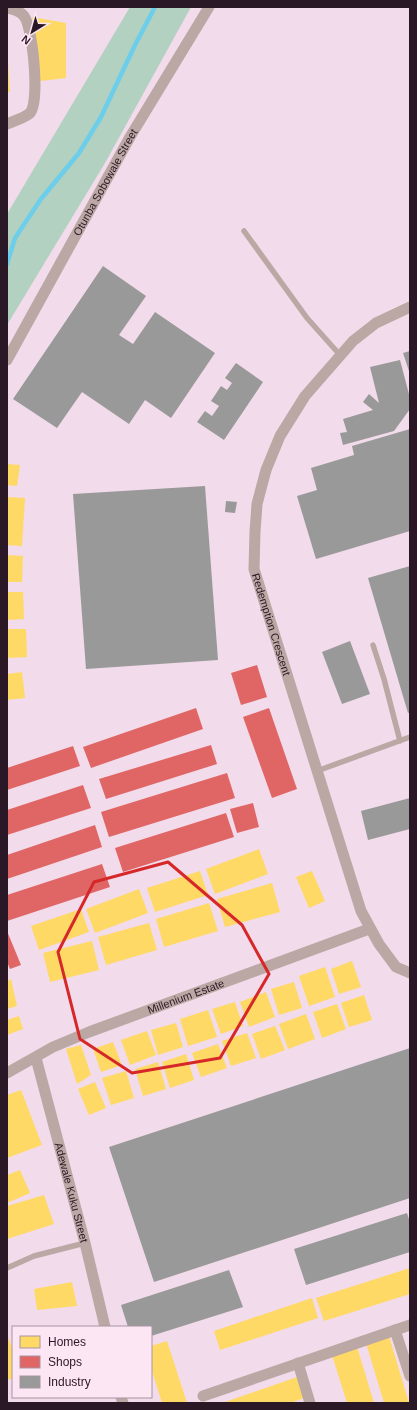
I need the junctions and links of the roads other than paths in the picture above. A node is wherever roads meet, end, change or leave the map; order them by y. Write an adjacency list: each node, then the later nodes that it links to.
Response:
1 (209, 7): 7 (street, Otunba Sobowale Street)
2 (7, 8): 3 (street)
3 (7, 124)
4 (244, 231): 6 (lane)
5 (410, 307): 6 (street, Redemption Crescent)
6 (340, 356): 11 (street, Redemption Crescent)
7 (7, 360)
8 (373, 644): 10 (lane)
9 (410, 737): 10 (lane)
10 (400, 741): 11 (lane)
11 (317, 771): 12 (street, Redemption Crescent)
12 (369, 928): 13 (street, Redemption Crescent); 14 (street, Millenium Estate)
13 (410, 972)
14 (36, 1058): 15 (street, Millenium Estate); 16 (street, Adewale Kuku Street)
15 (7, 1073)
16 (85, 1243): 17 (lane); 19 (street, Adewale Kuku Street)
17 (7, 1268)
18 (410, 1325): 20 (street)
19 (105, 1326)
20 (395, 1330): 21 (street); 22 (street)
21 (298, 1363): 23 (street); 24 (street)
22 (410, 1376)
23 (203, 1396)
24 (310, 1403)

